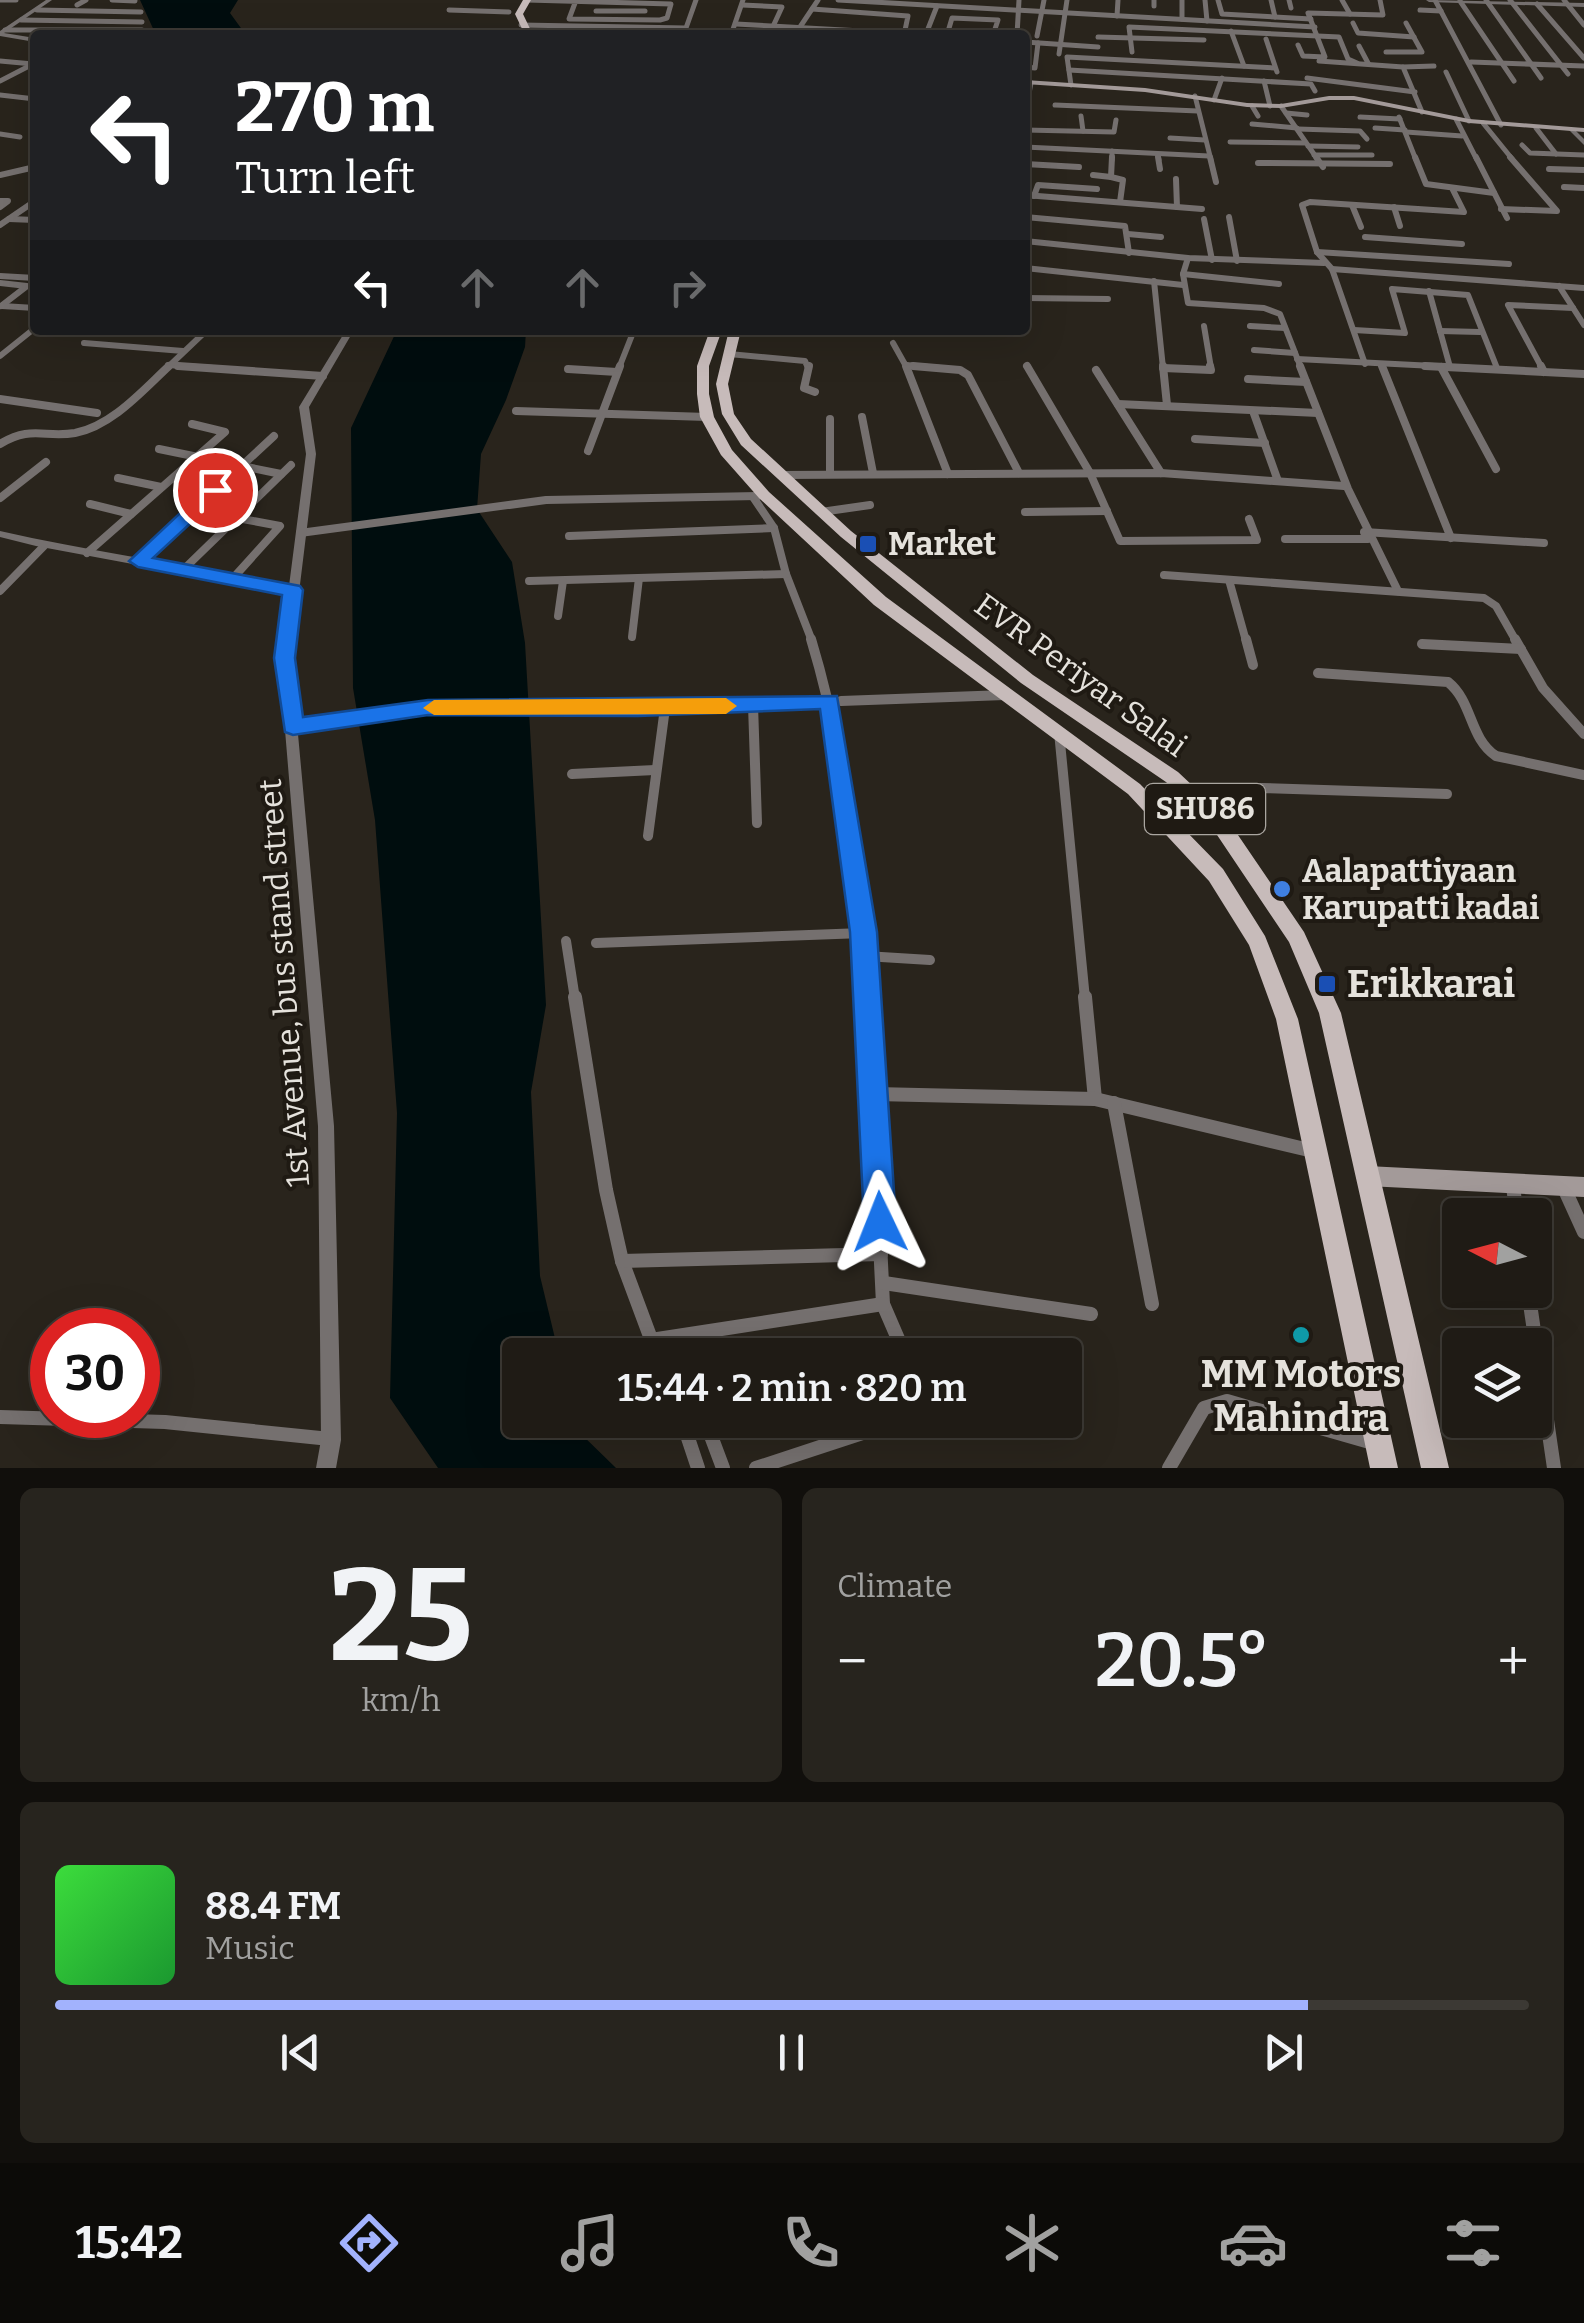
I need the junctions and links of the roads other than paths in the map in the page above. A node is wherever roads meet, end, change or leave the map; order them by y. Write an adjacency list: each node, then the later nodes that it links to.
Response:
1 (0, 0): 2 (street)
2 (16, 0)
3 (58, 0): 38 (street)
4 (86, 0): 42 (street)
5 (517, 0): 55 (main road)
6 (527, 0): 30 (street); 83 (main road)
7 (696, 0): 92 (street)
8 (787, 0): 44 (street)
9 (818, 0): 46 (street)
10 (838, 0): 41 (street)
11 (1019, 0): 48 (street)
12 (1044, 0): 56 (street)
13 (1067, 0): 58 (street)
14 (1092, 0): 60 (street)
15 (1118, 0): 64 (street)
16 (1182, 0): 71 (street)
17 (1204, 0): 75 (street)
18 (1218, 0): 63 (street)
19 (1246, 0): 63 (street)
20 (1271, 0): 65 (street)
21 (1289, 0): 45 (street)
22 (1322, 0): 57 (street)
23 (1342, 0): 61 (street)
24 (1380, 0): 61 (street)
25 (1432, 0): 26 (street); 53 (street)
26 (1446, 0): 27 (street)
27 (1463, 1): 28 (street); 145 (street)
28 (1487, 1): 33 (street); 147 (street)
29 (110, 2): 40 (street); 43 (street)
30 (559, 2): 31 (street); 59 (street)
31 (574, 2): 35 (street); 67 (street)
32 (742, 2): 44 (street); 82 (street)
33 (1512, 2): 37 (street); 149 (street)
34 (1566, 2): 37 (street); 39 (street); 85 (street)
35 (599, 3): 36 (street); 50 (street)
36 (648, 3): 51 (street); 81 (street)
37 (1537, 4): 129 (street)
38 (48, 5): 42 (street); 66 (street); 66 (street)
39 (1584, 5)
40 (138, 6): 54 (street)
41 (937, 6): 48 (street); 104 (street)
42 (76, 8): 43 (street); 72 (street)
43 (100, 8): 54 (street); 73 (street)
44 (782, 8): 87 (street)
45 (1291, 8)
46 (812, 9): 52 (street); 89 (street)
47 (449, 10): 55 (street)
48 (1017, 10): 56 (street); 84 (street)
49 (1420, 10): 53 (street)
50 (596, 11): 51 (street); 67 (street)
51 (645, 11): 81 (street)
52 (837, 11): 62 (street); 93 (street)
53 (1441, 11): 142 (street)
54 (130, 12): 74 (street)
55 (509, 12): 96 (main road)
56 (1042, 12): 58 (street); 88 (street)
57 (1326, 12): 61 (street); 69 (street)
58 (1065, 13): 60 (street); 127 (street)
59 (554, 14)
60 (1094, 14): 64 (street); 117 (street)
61 (1350, 14)
62 (854, 15): 102 (street); 103 (street)
63 (1248, 15): 65 (street); 78 (street)
64 (1117, 16): 71 (street)
65 (1275, 17): 69 (street)
66 (28, 19): 70 (street); 112 (street)
67 (592, 19): 81 (street)
68 (974, 19): 105 (street); 106 (street); 107 (street)
69 (1310, 19): 91 (street)
70 (43, 20): 72 (street); 109 (street)
71 (1182, 20): 75 (street)
72 (58, 21): 73 (street)
73 (82, 21): 74 (street); 94 (street)
74 (115, 21): 77 (street); 95 (street)
75 (1207, 21): 78 (street)
76 (1376, 21): 115 (street)
77 (142, 22)
78 (1250, 23): 91 (street); 113 (street)
79 (1354, 23): 115 (street)
80 (1406, 23): 118 (street)
81 (642, 24): 86 (street); 92 (street); 99 (street)
82 (736, 24): 87 (street); 100 (street)
83 (521, 25): 86 (street); 97 (main road)
84 (1015, 25): 88 (street); 108 (street)
85 (1584, 25)
86 (605, 26): 98 (street)
87 (772, 26): 89 (street); 101 (street)
88 (1040, 26): 121 (street)
89 (800, 27): 93 (street)
90 (1152, 27): 111 (street); 120 (street); 126 (street)
91 (1315, 27): 116 (street)
92 (678, 28)
93 (827, 29): 102 (street)
94 (66, 30)
95 (99, 30)
96 (512, 30)
97 (524, 30)
98 (603, 30)
99 (640, 30)
100 (733, 30)
101 (771, 30)
102 (846, 30)
103 (905, 30)
104 (928, 30)
105 (948, 30)
106 (971, 30)
107 (995, 30)
108 (1016, 30)
109 (27, 31): 110 (street); 112 (street)
110 (30, 31)
111 (1231, 31): 113 (street); 150 (street)
112 (5, 32): 119 (street)
113 (1250, 32): 114 (street)
114 (1286, 34): 116 (street); 125 (street)
115 (1381, 35): 118 (street); 133 (street)
116 (1317, 36): 136 (street); 141 (street)
117 (1098, 37): 120 (street); 127 (street)
118 (1414, 37): 134 (street)
119 (30, 39)
120 (1130, 39): 126 (street); 132 (street)
121 (1038, 40): 124 (street); 127 (street); 153 (street)
122 (1204, 40): 126 (street)
123 (1266, 40): 156 (street)
124 (1030, 41)
125 (1289, 41)
126 (1156, 43)
127 (1060, 44): 135 (street)
128 (1298, 44): 136 (street)
129 (1573, 44): 130 (street); 137 (street)
130 (1584, 44)
131 (1359, 46): 144 (street)
132 (1132, 52)
133 (1386, 52): 134 (street); 146 (street)
134 (1413, 53): 155 (street)
135 (1059, 54)
136 (1325, 57): 141 (street)
137 (1584, 58)
138 (1142, 60): 150 (street); 157 (street); 159 (street)
139 (1301, 60): 141 (street)
140 (0, 61): 143 (street)
141 (1347, 61): 144 (street); 163 (street)
142 (1471, 62): 145 (street); 197 (street)
143 (30, 63)
144 (1371, 63): 146 (street); 170 (street)
145 (1502, 63): 147 (street); 167 (street)
146 (1393, 64): 154 (street)
147 (1530, 64): 149 (street); 162 (street)
148 (30, 65): 165 (street)
149 (1562, 65): 152 (street); 160 (street)
150 (1244, 66): 156 (street)
151 (1434, 66): 155 (street)
152 (1584, 66)
153 (1030, 67)
154 (1403, 67): 155 (street); 173 (street)
155 (1420, 67)
156 (1275, 68): 163 (street)
157 (1069, 70): 159 (street); 168 (street)
158 (1446, 72): 193 (street)
159 (1143, 74): 161 (street); 171 (street)
160 (1568, 74)
161 (1222, 78): 164 (street); 177 (street)
162 (1541, 78)
163 (1352, 80): 169 (street)
164 (1264, 81): 172 (street); 181 (street)
165 (0, 82)
166 (1030, 82): 168 (main road)
167 (1514, 82)
168 (1072, 85): 171 (main road)
169 (1366, 88): 170 (street); 178 (street)
170 (1381, 89): 173 (street)
171 (1145, 90): 175 (main road)
172 (1315, 91)
173 (1415, 92): 186 (street)
174 (0, 95): 176 (street)
175 (1194, 96): 177 (main road); 185 (street)
176 (30, 98)
177 (1214, 100): 180 (main road)
178 (1367, 100): 184 (main road); 186 (main road)
179 (1055, 105): 182 (street)
180 (1252, 106): 181 (main road); 189 (street)
181 (1270, 106): 184 (main road)
182 (1110, 108): 183 (street); 205 (street)
183 (1150, 109): 185 (street); 195 (street)
184 (1284, 110): 187 (street); 214 (street)
185 (1198, 111): 213 (street)
186 (1422, 112): 192 (main road)
187 (1307, 115)
188 (1081, 116): 205 (street)
189 (1258, 116)
190 (1046, 117): 202 (street)
191 (1360, 117): 204 (street)
192 (1456, 119): 193 (main road); 209 (street)
193 (1469, 121): 194 (main road)
194 (1483, 123): 197 (main road); 256 (street)
195 (1154, 124)
196 (1252, 124): 214 (street)
197 (1500, 125): 199 (main road)
198 (1375, 128): 204 (street)
199 (1536, 128): 200 (main road); 224 (street)
200 (1571, 129): 203 (main road); 216 (street)
201 (1030, 130): 202 (street)
202 (1048, 130): 205 (street)
203 (1584, 130)
204 (1406, 131): 209 (street); 246 (street)
205 (1086, 132)
206 (0, 134): 210 (street)
207 (1333, 134): 214 (street)
208 (1255, 136): 214 (street)
209 (1462, 136): 247 (street)
210 (20, 137)
211 (1170, 138): 213 (street)
212 (1366, 139): 214 (street)
213 (1205, 140): 226 (street)
214 (1304, 140): 215 (street); 219 (street); 221 (street); 227 (street); 232 (street)
215 (1230, 142)
216 (1584, 143)
217 (1522, 144): 224 (street)
218 (1030, 147): 220 (street)
219 (1358, 148)
220 (1070, 149): 222 (street); 228 (street)
221 (1253, 149)
222 (1112, 151): 223 (street); 240 (street)
223 (1158, 154): 226 (street); 236 (street)
224 (1556, 154): 225 (street)
225 (1584, 155)
226 (1208, 156): 242 (street)
227 (1372, 156)
228 (1072, 160)
229 (1030, 164): 233 (street)
230 (1258, 164): 232 (street)
231 (1390, 164): 232 (street)
232 (1322, 166)
233 (1079, 167)
234 (30, 168): 238 (street)
235 (1549, 169): 237 (street)
236 (1160, 170)
237 (1584, 170)
238 (0, 175)
239 (1093, 175): 240 (street)
240 (1110, 177): 250 (street)
241 (1176, 180): 253 (street)
242 (1216, 182)
243 (1564, 187): 244 (street)
244 (1584, 188)
245 (1097, 189): 249 (street)
246 (1453, 190): 247 (street); 257 (street)
247 (1494, 193): 256 (street)
248 (1030, 196): 249 (street)
249 (1034, 196): 250 (street)
250 (1120, 202): 253 (street)
251 (30, 205): 261 (street)
252 (1352, 205): 254 (street); 268 (street); 272 (street)
253 (1177, 207): 255 (street)
254 (1394, 208): 257 (street); 266 (street)
255 (1202, 209)
256 (1501, 209): 260 (street)
257 (1431, 210): 264 (street)
258 (1230, 216): 277 (street)
259 (1030, 217): 267 (street)
260 (1506, 218)
261 (8, 219): 263 (street); 265 (street)
262 (1204, 219): 276 (street)
263 (30, 220)
264 (1437, 222)
265 (0, 225)
266 (1400, 226)
267 (1127, 230): 269 (street); 273 (street)
268 (1363, 232): 271 (street); 274 (street)
269 (1161, 237)
270 (1030, 242): 273 (street)
271 (1462, 244)
272 (1317, 252): 274 (street); 278 (street)
273 (1129, 253): 275 (street)
274 (1372, 254): 279 (street)
275 (1188, 258): 276 (street); 283 (street)
276 (1212, 260): 277 (street)
277 (1237, 261): 278 (street)
278 (1324, 262): 282 (street)
279 (1508, 264)
280 (1030, 268): 285 (street)
281 (1140, 268): 285 (street)
282 (1332, 269): 291 (street); 304 (street)
283 (1183, 274): 288 (street); 289 (street)
284 (30, 278): 286 (street)
285 (1138, 279): 287 (street)
286 (0, 280): 290 (street)
287 (1154, 281): 289 (street); 326 (street)
288 (1279, 284)
289 (1183, 285): 303 (street)
290 (30, 286)
291 (1559, 286): 293 (street); 299 (street)
292 (30, 287): 297 (street)
293 (1584, 288)
294 (1429, 291): 304 (street); 305 (street); 307 (street)
295 (1030, 298): 296 (street)
296 (1108, 300)
297 (0, 306): 298 (street)
298 (30, 308)
299 (1574, 308): 300 (street); 331 (street)
300 (1584, 325)
301 (1204, 326): 326 (street)
302 (1250, 326): 303 (street)
303 (1285, 328): 319 (street)
304 (1354, 330): 320 (street)
305 (1440, 331): 307 (street); 325 (street)
306 (30, 332): 318 (street)
307 (1480, 332): 327 (street)
308 (202, 335): 316 (street)
309 (347, 335): 333 (street, 1st Avenue, bus stand street)
310 (632, 335): 330 (street)
311 (714, 335): 345 (main road, EVR Periyar Salai / SHU86)
312 (734, 335): 317 (main road, EVR Periyar Salai / SHU86)
313 (84, 343): 316 (street)
314 (892, 344): 322 (street)
315 (1254, 350): 319 (street)
316 (184, 351): 321 (street)
317 (729, 354): 336 (street); 367 (main road, EVR Periyar Salai / SHU86)
318 (0, 356)
319 (1296, 356): 320 (street); 335 (street)
320 (1365, 364): 324 (street)
321 (168, 365): 333 (street); 352 (street)
322 (906, 365): 361 (street); 366 (street)
323 (1027, 365): 362 (street)
324 (1382, 365): 325 (street); 387 (street)
325 (1446, 367): 327 (street); 359 (street)
326 (1163, 368): 339 (street)
327 (1497, 369): 331 (street)
328 (568, 370): 330 (street)
329 (1096, 370): 338 (street)
330 (617, 372): 343 (street)
331 (1544, 372): 332 (street)
332 (1584, 374)
333 (323, 376): 383 (street, 1st Avenue, bus stand street)
334 (1248, 379): 335 (street)
335 (1306, 382): 344 (street)
336 (814, 392)
337 (0, 400): 342 (street)
338 (1118, 404): 339 (street); 363 (street)
339 (1167, 405): 341 (street)
340 (516, 411): 343 (street)
341 (1254, 411): 344 (street); 351 (street)
342 (96, 413)
343 (602, 413): 345 (street); 354 (street)
344 (1318, 413): 370 (street)
345 (707, 417): 372 (main road, EVR Periyar Salai / SHU86)
346 (862, 417): 360 (street)
347 (830, 419): 365 (street)
348 (192, 424): 355 (street)
349 (274, 436): 358 (street)
350 (1195, 439): 351 (street)
351 (1266, 443): 369 (street)
352 (0, 444)
353 (159, 449): 355 (street)
354 (588, 451)
355 (196, 456): 358 (street); 371 (street)
356 (46, 462): 373 (street)
357 (290, 465): 364 (street)
358 (241, 466): 364 (street); 392 (street)
359 (1496, 469)
360 (874, 472): 365 (street); 366 (street)
361 (1018, 473): 362 (street); 366 (street)
362 (1090, 473): 363 (street); 376 (street)
363 (1161, 473): 369 (street)
364 (281, 474): 380 (street)
365 (830, 474): 367 (street)
366 (948, 474)
367 (780, 476): 377 (main road, EVR Periyar Salai / SHU86)
368 (118, 478): 371 (street)
369 (1278, 482): 370 (street)
370 (1344, 486): 386 (street)
371 (161, 487): 379 (street)
372 (759, 496): 382 (street); 383 (street); 411 (main road, EVR Periyar Salai / SHU86)
373 (0, 498)
374 (90, 504): 379 (street)
375 (870, 504): 377 (street)
376 (1107, 510): 378 (street); 381 (street)
377 (821, 512): 408 (main road, EVR Periyar Salai / SHU86)
378 (1025, 512)
379 (131, 514): 391 (street)
380 (237, 518): 393 (street); 396 (street)
381 (1250, 520)
382 (774, 528): 385 (street); 394 (street)
383 (300, 533): 401 (street, 1st Avenue, bus stand street)
384 (1, 535): 390 (street)
385 (569, 536)
386 (1366, 536): 387 (street); 388 (street); 403 (street)
387 (1452, 538): 389 (street)
388 (1285, 539)
389 (1544, 544)
390 (44, 546): 391 (street); 402 (street)
391 (88, 553): 392 (street)
392 (138, 561): 393 (street)
393 (185, 568): 396 (street)
394 (786, 574): 397 (street); 413 (street)
395 (1164, 575): 398 (street)
396 (235, 576): 401 (street)
397 (640, 578): 400 (street); 405 (street)
398 (1230, 580): 403 (street); 409 (street)
399 (529, 581): 400 (street)
400 (563, 581): 404 (street)
401 (292, 590): 416 (street, 1st Avenue, bus stand street)
402 (0, 592)
403 (1398, 592): 407 (street)
404 (558, 616)
405 (632, 636)
406 (1422, 644): 407 (street)
407 (1521, 650): 418 (street)
408 (1008, 663): 411 (main road); 423 (main road, EVR Periyar Salai / SHU86)
409 (1253, 666)
410 (1318, 673): 421 (street)
411 (981, 676): 412 (main road, EVR Periyar Salai / SHU86)
412 (1006, 695): 413 (street); 417 (main road, EVR Periyar Salai / SHU86)
413 (835, 701): 414 (street); 426 (street)
414 (753, 705): 415 (street); 424 (street)
415 (666, 708): 416 (street); 419 (street)
416 (293, 727): 454 (street, 1st Avenue, bus stand street)
417 (1059, 732): 432 (street); 434 (main road, EVR Periyar Salai / SHU86)
418 (1584, 734)
419 (655, 770): 420 (street); 425 (street)
420 (572, 774)
421 (1584, 775)
422 (1446, 794): 423 (street)
423 (1202, 806): 435 (main road, EVR Periyar Salai / SHU86)
424 (756, 823)
425 (648, 836)
426 (864, 932): 428 (street); 429 (street)
427 (566, 941): 441 (street)
428 (596, 942)
429 (865, 956): 430 (street); 431 (street)
430 (930, 960)
431 (875, 1094): 432 (street); 440 (street)
432 (1095, 1099): 433 (street)
433 (1114, 1103): 434 (street); 444 (street)
434 (1318, 1152): 455 (main road, EVR Periyar Salai / SHU86)
435 (1367, 1176): 437 (main road); 462 (main road, EVR Periyar Salai / SHU86)
436 (1574, 1187): 437 (main road); 439 (street)
437 (1512, 1188): 438 (street)
438 (1514, 1198)
439 (1584, 1232)
440 (881, 1254): 441 (street); 442 (street)
441 (622, 1261): 447 (street)
442 (884, 1283): 443 (street); 446 (street)
443 (882, 1304): 448 (street); 449 (street)
444 (1152, 1304)
445 (1531, 1308): 463 (street)
446 (1091, 1314)
447 (651, 1338)
448 (702, 1338)
449 (897, 1338)
450 (0, 1418): 454 (street)
451 (688, 1438): 457 (street)
452 (712, 1438): 458 (street)
453 (847, 1438): 459 (street)
454 (331, 1440): 456 (street, 1st Avenue, bus stand street)
455 (1379, 1444): 460 (street); 461 (main road, EVR Periyar Salai / SHU86)
456 (326, 1468)
457 (698, 1468)
458 (723, 1468)
459 (756, 1468)
460 (1169, 1468)
461 (1384, 1468)
462 (1435, 1468)
463 (1554, 1468)

